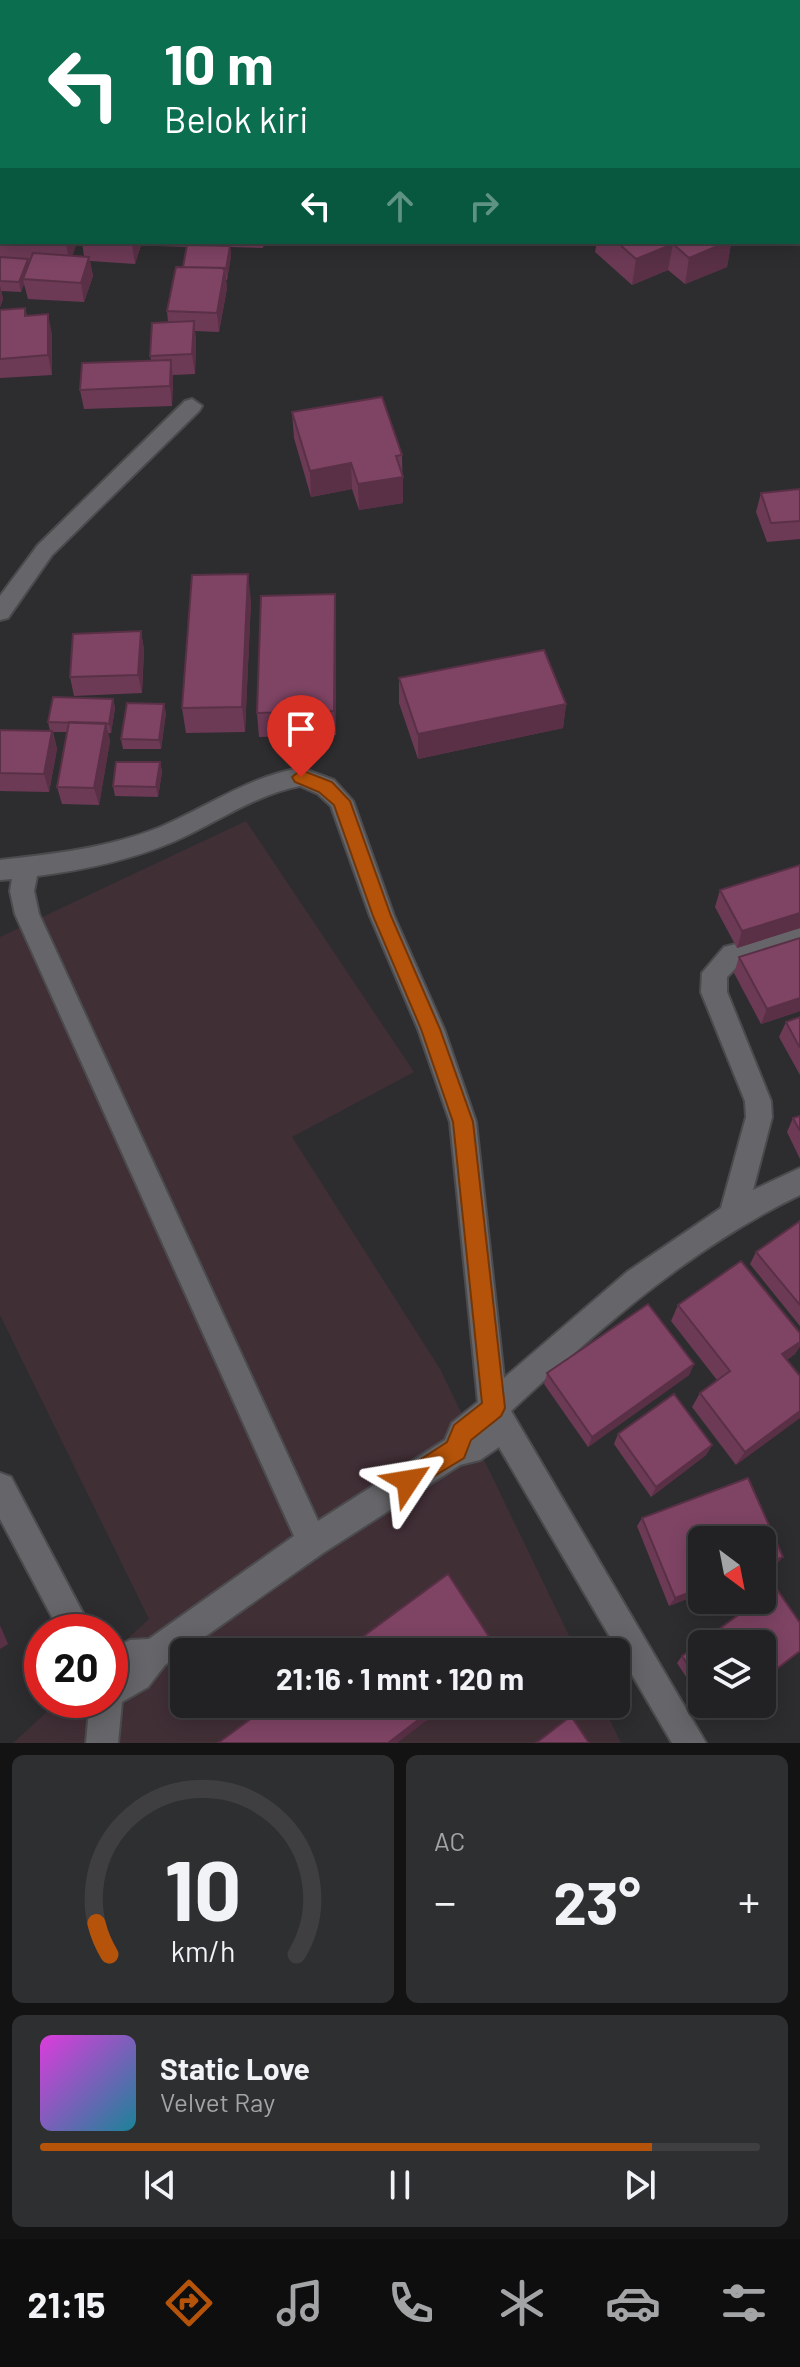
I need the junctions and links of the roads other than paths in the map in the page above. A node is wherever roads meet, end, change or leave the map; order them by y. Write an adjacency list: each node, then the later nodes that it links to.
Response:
1 (192, 406): 2 (street)
2 (0, 612)
3 (13, 868): 7 (street); 9 (street)
4 (800, 939): 6 (street)
5 (800, 1181): 6 (street)
6 (732, 1217): 7 (street)
7 (498, 1417): 9 (street); 16 (street)
8 (0, 1488): 10 (street)
9 (312, 1542): 11 (street)
10 (67, 1614)
11 (154, 1654): 12 (street); 13 (street)
12 (128, 1657)
13 (128, 1681)
14 (104, 1718): 15 (street)
15 (102, 1743)
16 (690, 1743)

